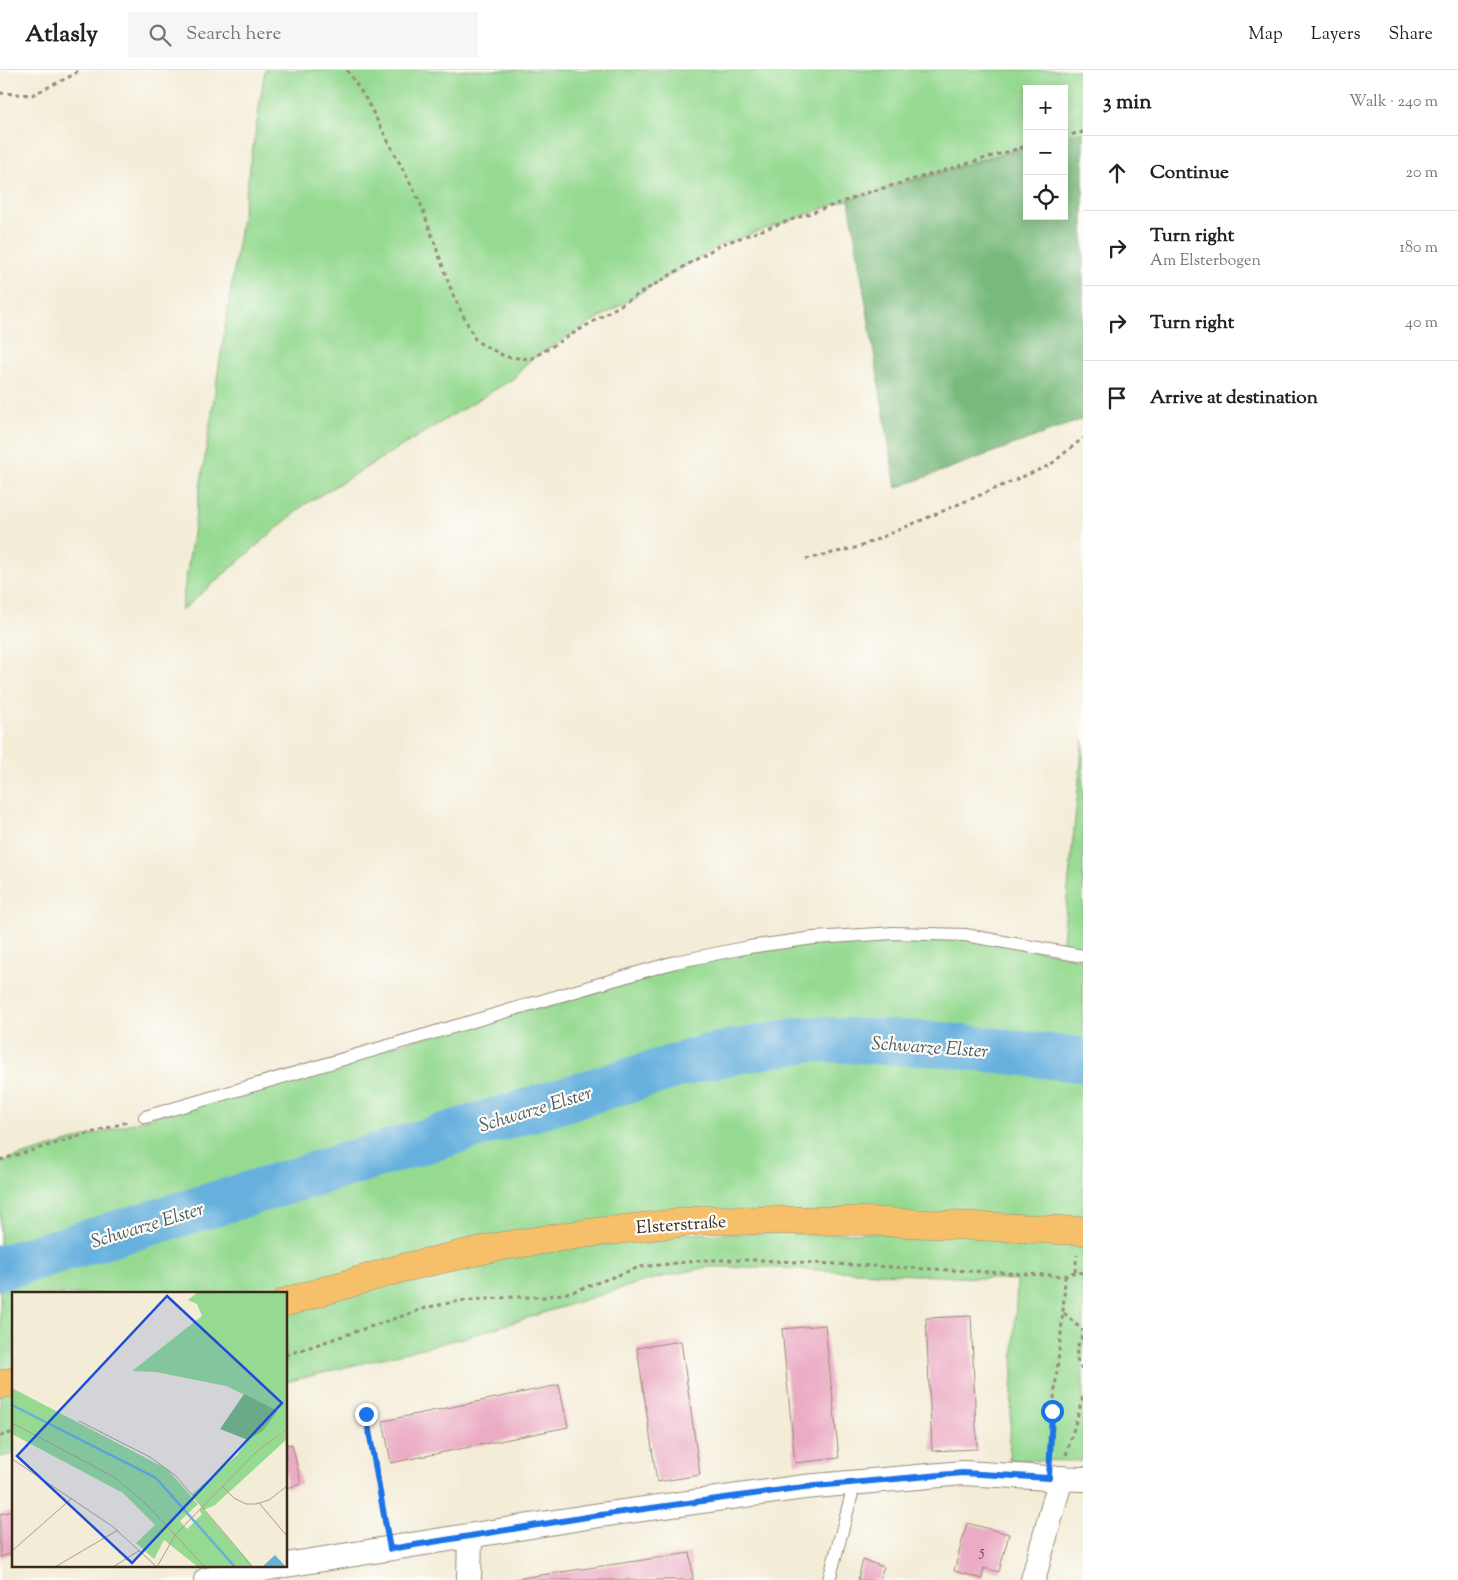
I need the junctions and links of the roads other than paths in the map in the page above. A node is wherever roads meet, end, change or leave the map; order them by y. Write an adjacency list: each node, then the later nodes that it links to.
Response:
1 (1083, 956): 2 (lane)
2 (145, 1117)
3 (1083, 1231): 4 (main road, Elsterstraße)
4 (288, 1301)
5 (1064, 1478): 6 (street); 13 (street)
6 (855, 1482): 7 (street); 12 (lane)
7 (470, 1536): 8 (street); 11 (street)
8 (288, 1565)
9 (269, 1568): 10 (street)
10 (206, 1580)
11 (469, 1580)
12 (829, 1580)
13 (1033, 1580)

